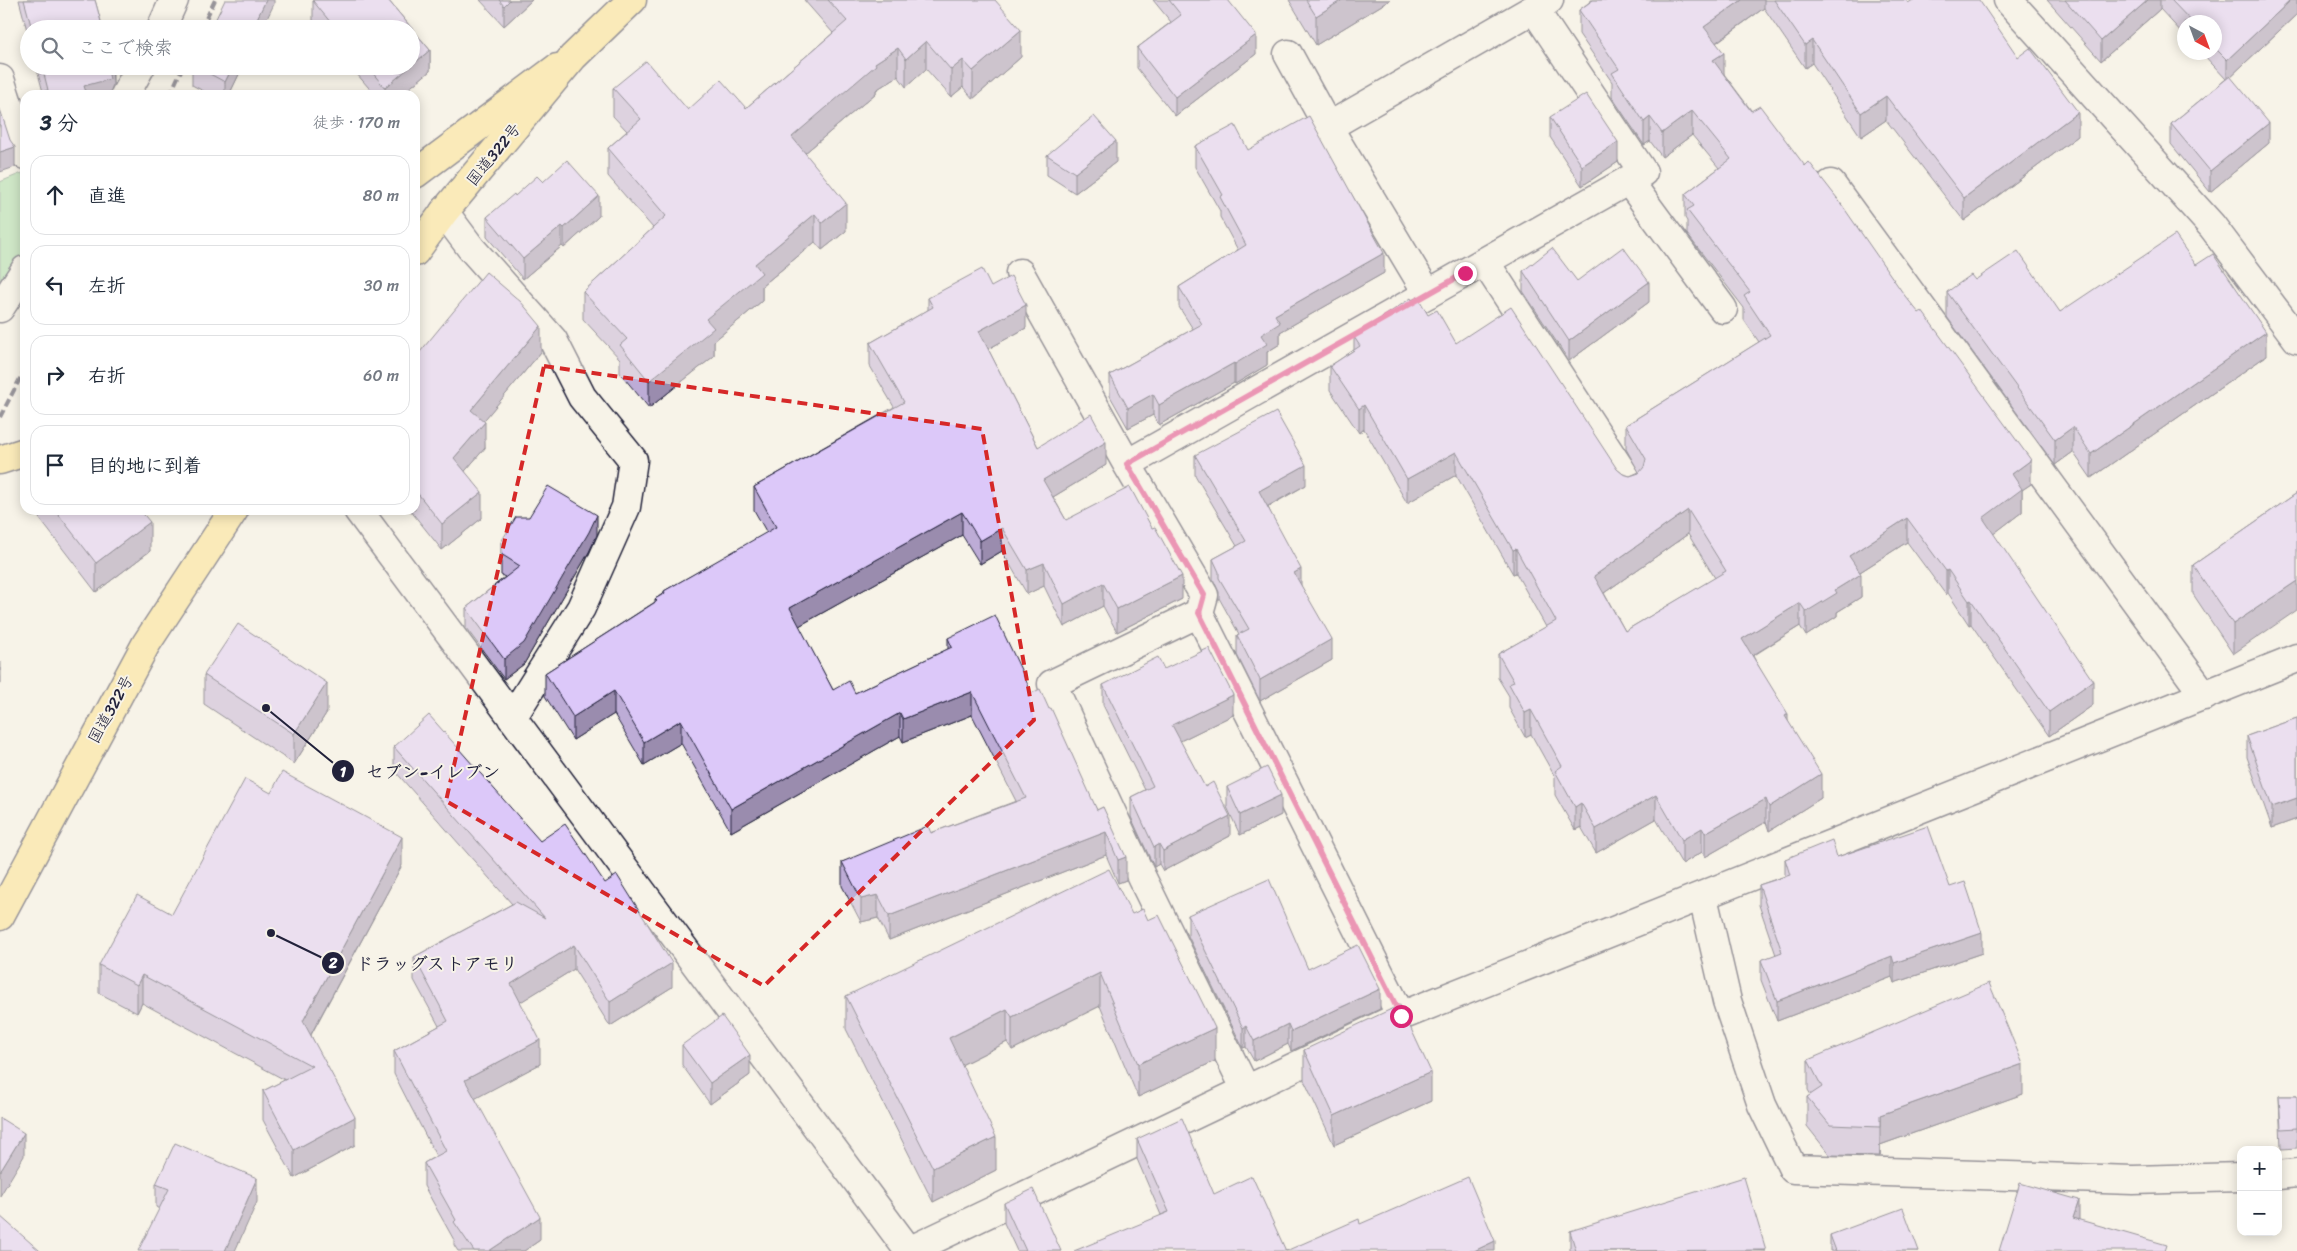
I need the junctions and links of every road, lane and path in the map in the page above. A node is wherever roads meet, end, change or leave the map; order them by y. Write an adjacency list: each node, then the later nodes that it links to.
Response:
1 (174, 0): 5 (street)
2 (632, 0): 7 (main road)
3 (2008, 0): 24 (street)
4 (1541, 4): 11 (street); 14 (street)
5 (165, 20)
6 (1288, 54): 11 (street)
7 (572, 57): 13 (main road); 16 (main road, 国道322号)
8 (136, 75): 10 (street)
9 (0, 79): 12 (street)
10 (128, 90)
11 (1328, 127): 21 (street)
12 (20, 140)
13 (420, 170)
14 (1628, 180): 18 (street); 23 (street)
15 (1831, 184): 33 (street)
16 (444, 212): 17 (main road, 国道322号); 34 (street)
17 (420, 245)
18 (1485, 262): 21 (street); 28 (street)
19 (1020, 273): 27 (street)
20 (20, 278): 22 (street)
21 (1428, 294): 27 (street)
22 (0, 308)
23 (1723, 309)
24 (2297, 339)
25 (20, 454): 26 (main road)
26 (0, 460)
27 (1127, 464): 31 (street)
28 (1630, 484)
29 (231, 515): 36 (main road, 国道322号)
30 (362, 515): 34 (street)
31 (1199, 613): 37 (street); 38 (street)
32 (2297, 658): 33 (street)
33 (2206, 696): 35 (street)
34 (512, 718): 42 (street)
35 (1703, 897): 37 (street); 41 (street)
36 (0, 916)
37 (1401, 1016): 38 (street)
38 (1246, 1090): 42 (street)
39 (2297, 1173): 40 (street)
40 (2282, 1175)
41 (2237, 1177)
42 (909, 1251)

